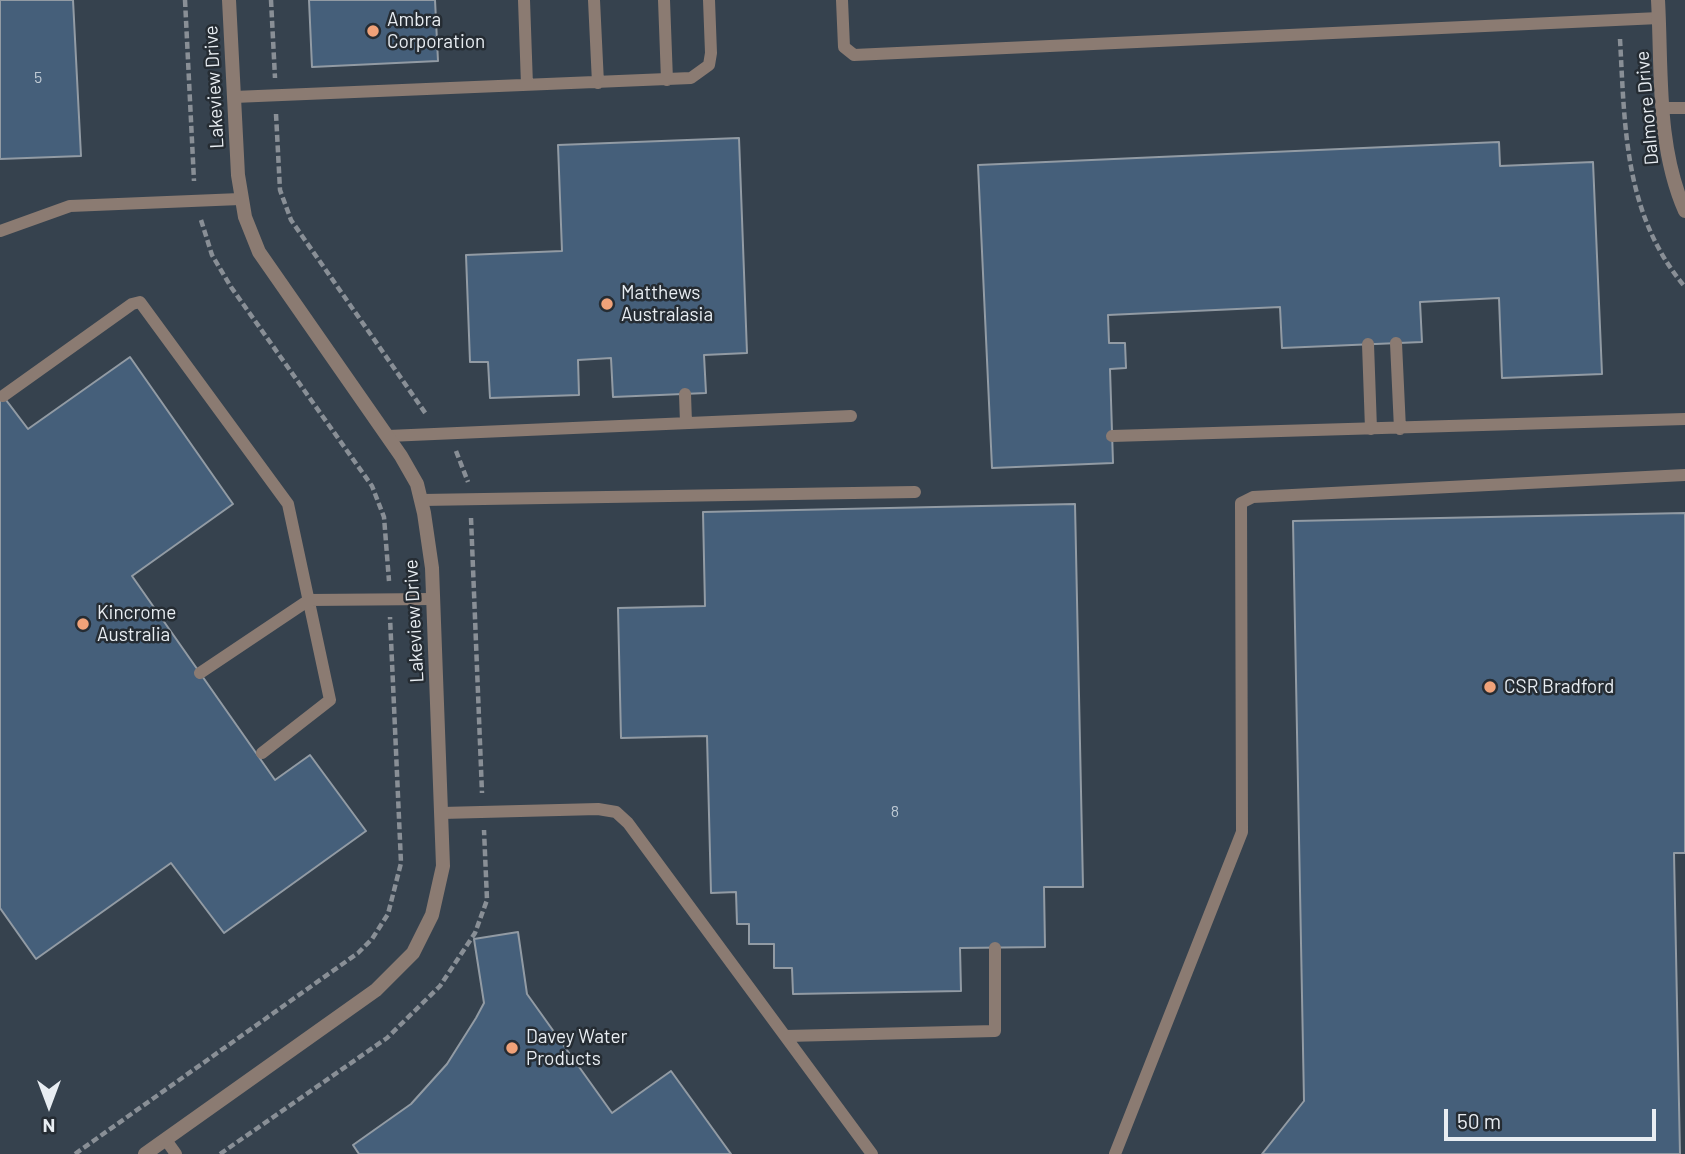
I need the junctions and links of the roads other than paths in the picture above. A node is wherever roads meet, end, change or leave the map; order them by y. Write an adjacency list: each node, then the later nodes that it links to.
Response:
1 (229, 0): 12 (street, Lakeview Drive)
2 (524, 0): 11 (lane)
3 (594, 0): 10 (lane)
4 (664, 0): 9 (lane)
5 (709, 0): 9 (lane)
6 (842, 0): 8 (lane)
7 (1658, 0): 8 (street, Dalmore Drive)
8 (1659, 18): 13 (street, Dalmore Drive)
9 (667, 80): 10 (lane)
10 (598, 83): 11 (lane)
11 (527, 85): 12 (lane)
12 (234, 97): 16 (street, Lakeview Drive)
13 (1663, 108): 14 (lane); 15 (street, Dalmore Drive)
14 (1685, 108)
15 (1681, 191): 17 (street, Dalmore Drive)
16 (240, 199): 18 (lane); 28 (street, Lakeview Drive)
17 (1685, 211)
18 (0, 231)
19 (1396, 343): 27 (lane)
20 (1368, 344): 26 (lane)
21 (685, 394): 25 (lane)
22 (3, 396): 34 (lane)
23 (851, 416): 25 (lane)
24 (1685, 419): 27 (lane)
25 (686, 423): 28 (lane)
26 (1371, 429): 27 (lane); 29 (lane)
27 (1400, 429)
28 (388, 436): 32 (street, Lakeview Drive)
29 (1112, 436)
30 (1685, 475): 44 (lane)
31 (915, 492): 32 (lane)
32 (422, 500): 33 (street, Lakeview Drive)
33 (433, 599): 34 (lane); 37 (street, Lakeview Drive)
34 (309, 600): 35 (lane); 36 (lane)
35 (200, 673)
36 (262, 753)
37 (442, 813): 39 (lane); 40 (street, Lakeview Drive)
38 (995, 948): 39 (lane)
39 (786, 1036): 43 (lane)
40 (166, 1140): 41 (street, Lakeview Drive); 42 (lane)
41 (145, 1154)
42 (176, 1154)
43 (872, 1154)
44 (1115, 1154)

